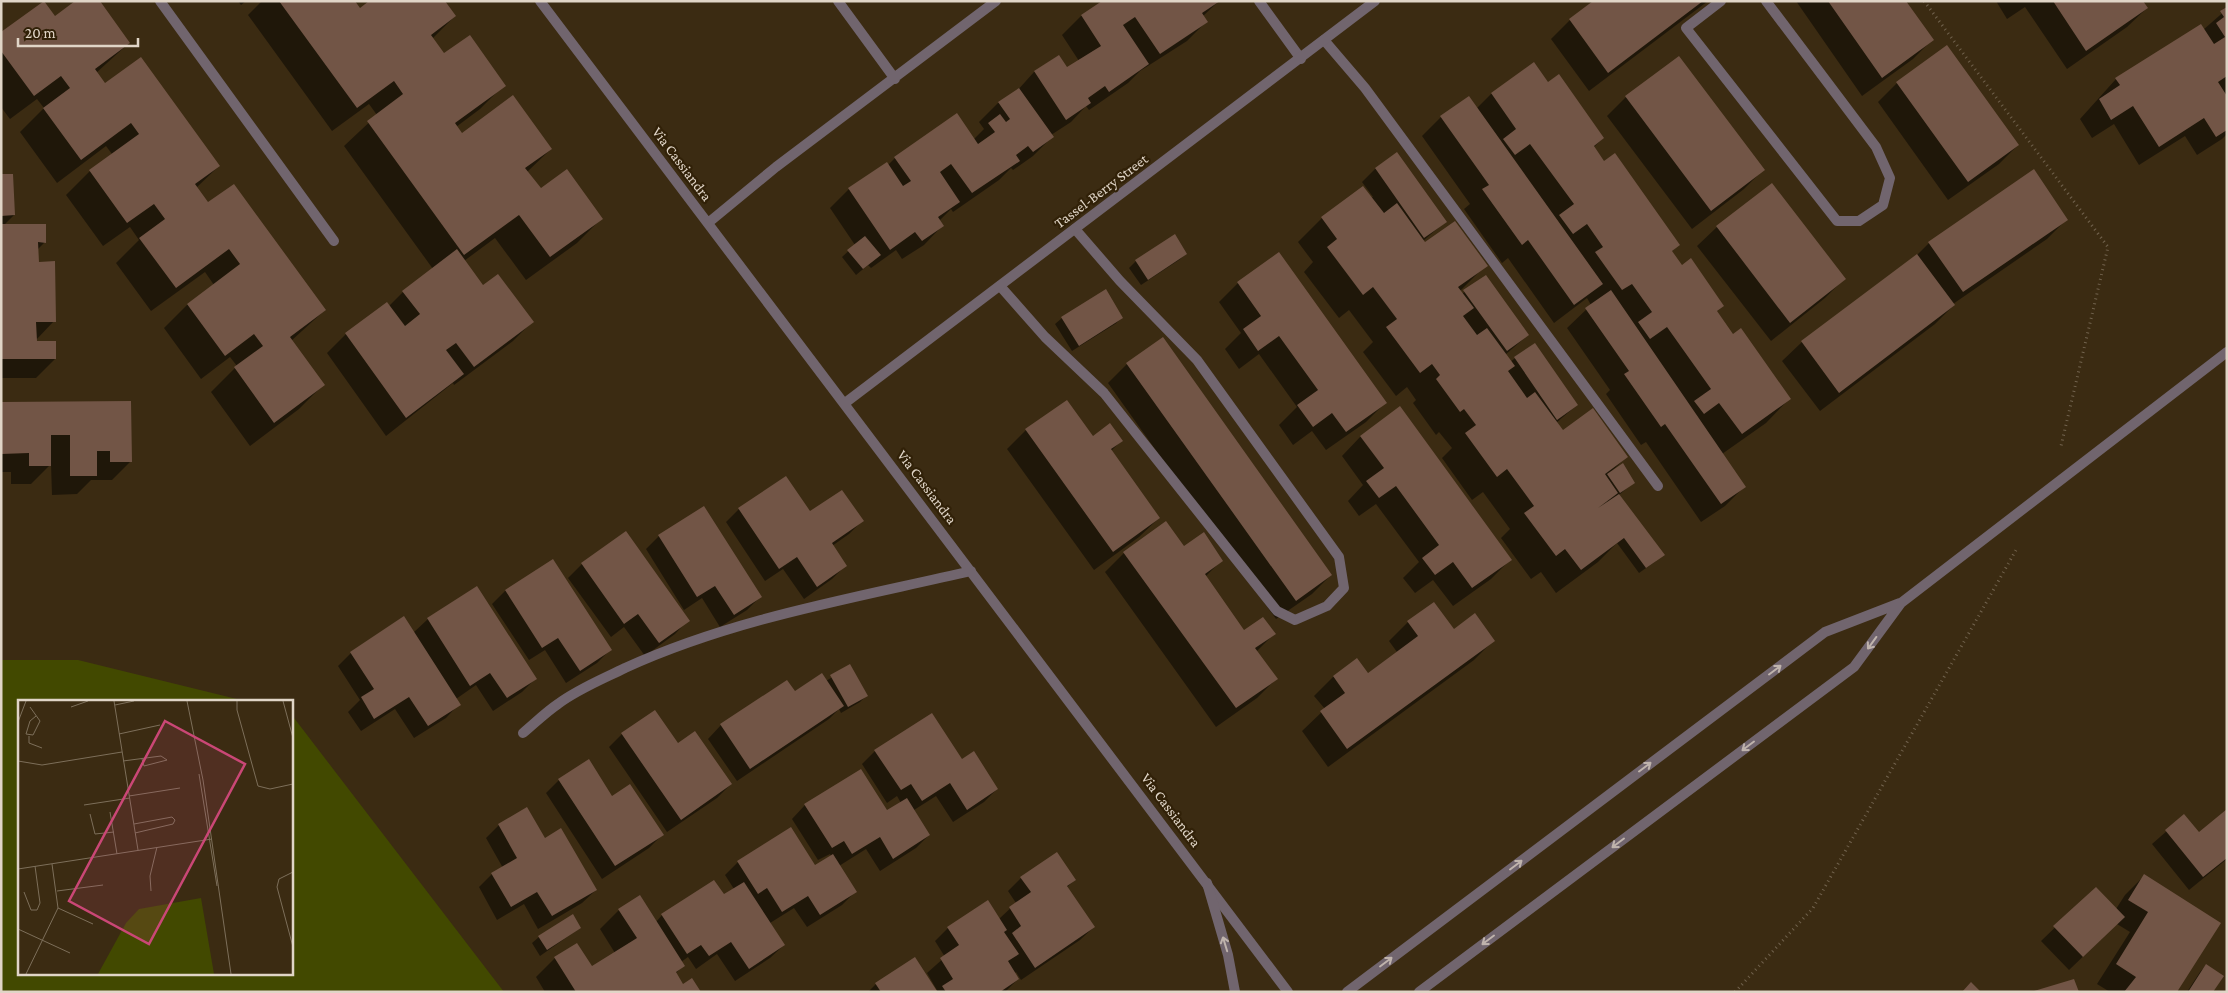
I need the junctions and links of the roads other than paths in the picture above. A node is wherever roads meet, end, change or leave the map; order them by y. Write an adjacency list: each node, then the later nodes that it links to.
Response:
1 (160, 1): 14 (street)
2 (540, 1): 12 (street, Via Cassiandra)
3 (838, 1): 11 (street)
4 (996, 1): 11 (street)
5 (1259, 1): 10 (street)
6 (1375, 1): 9 (street, Tassel-Berry Street)
7 (1721, 1): 8 (street)
8 (1766, 1)
9 (1324, 40): 10 (street, Tassel-Berry Street); 18 (street)
10 (1301, 58): 13 (street, Tassel-Berry Street)
11 (895, 79): 12 (street)
12 (708, 223): 17 (street, Via Cassiandra)
13 (1075, 229): 15 (street, Tassel-Berry Street); 15 (street)
14 (334, 241)
15 (1000, 286): 17 (street, Tassel-Berry Street)
16 (2227, 352): 20 (street)
17 (845, 403): 19 (street, Via Cassiandra)
18 (1658, 486)
19 (971, 570): 21 (street); 22 (street, Via Cassiandra)
20 (1901, 603): 25 (street, one-way to 20); 26 (street, one-way to 26)
21 (524, 733)
22 (1207, 884): 23 (street, one-way to 22); 24 (street, Via Cassiandra)
23 (1235, 992)
24 (1288, 992)
25 (1347, 992)
26 (1419, 992)

